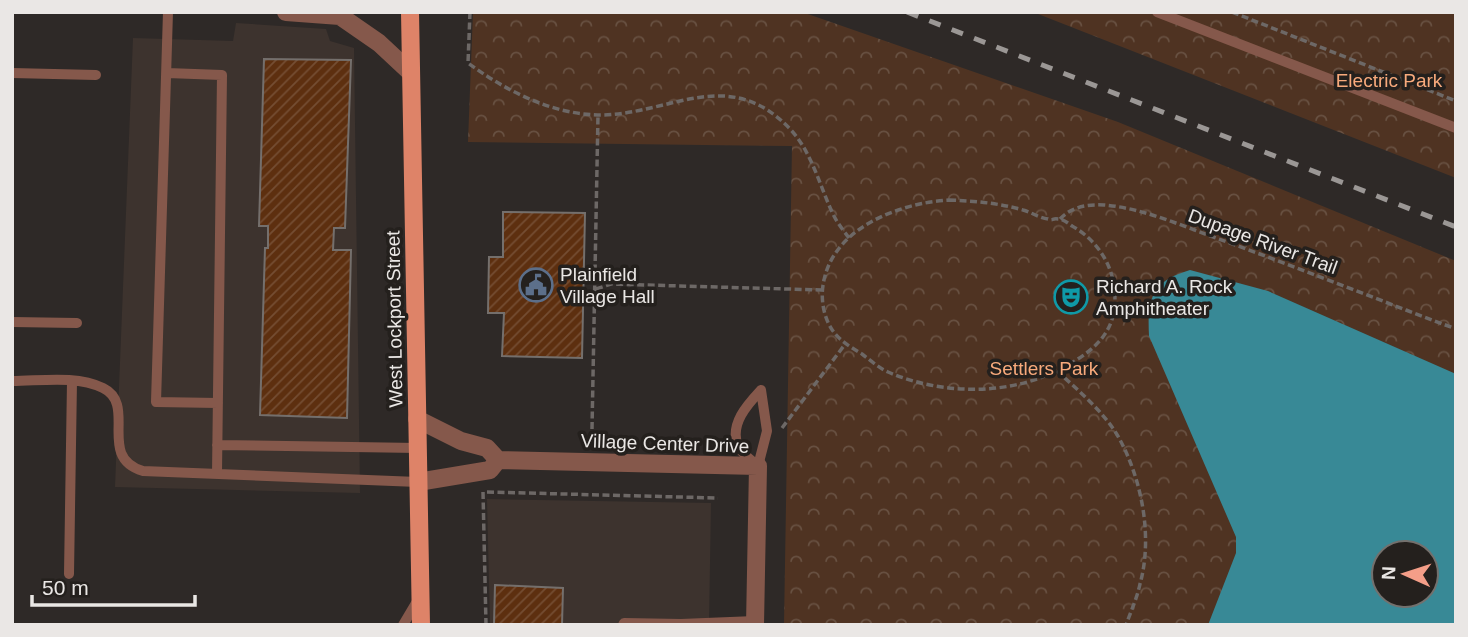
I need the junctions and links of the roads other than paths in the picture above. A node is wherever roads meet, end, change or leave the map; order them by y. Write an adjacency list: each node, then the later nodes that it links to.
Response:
1 (168, 12): 8 (lane)
2 (286, 12): 5 (street)
3 (410, 12): 6 (main road, West Lockport Street)
4 (1157, 12): 10 (lane)
5 (343, 14): 6 (street)
6 (410, 71): 16 (main road, West Lockport Street)
7 (12, 73): 9 (lane)
8 (167, 73): 15 (lane); 15 (lane)
9 (96, 75)
10 (1456, 128)
11 (12, 322): 12 (lane)
12 (77, 323)
13 (12, 381): 14 (lane)
14 (72, 381): 21 (lane); 23 (lane)
15 (218, 403): 17 (lane)
16 (417, 419): 18 (main road, West Lockport Street); 19 (street, Village Center Drive)
17 (217, 445): 18 (lane); 21 (lane)
18 (418, 448): 22 (main road, West Lockport Street)
19 (498, 460): 20 (street, Village Center Drive); 22 (street, Village Center Drive)
20 (758, 466): 20 (lane); 25 (street, Village Center Drive)
21 (217, 474): 22 (lane)
22 (418, 482): 24 (main road, West Lockport Street)
23 (69, 574)
24 (421, 595): 27 (lane); 28 (main road, West Lockport Street)
25 (755, 623): 26 (lane)
26 (686, 624): 29 (lane)
27 (403, 625)
28 (421, 625)
29 (623, 625)

